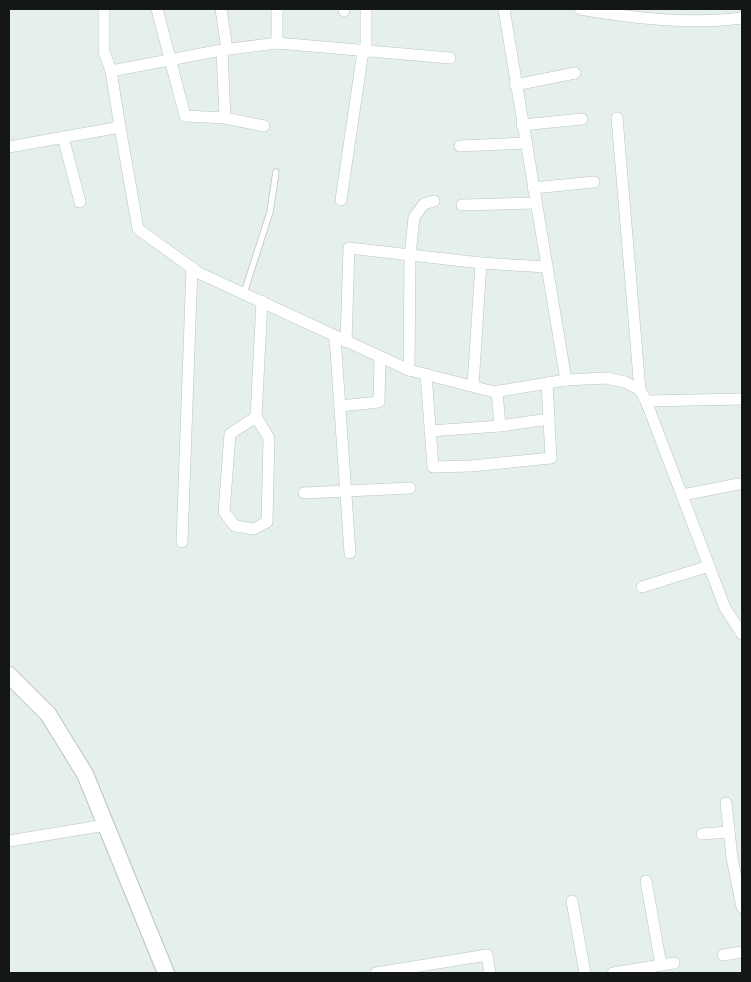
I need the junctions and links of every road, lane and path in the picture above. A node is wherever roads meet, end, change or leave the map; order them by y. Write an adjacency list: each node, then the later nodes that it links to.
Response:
1 (104, 9): 17 (street)
2 (156, 9): 16 (street)
3 (221, 9): 13 (street)
4 (277, 9): 12 (street)
5 (366, 9): 14 (street)
6 (504, 9): 19 (street)
7 (580, 9): 9 (street)
8 (694, 9): 11 (street)
9 (616, 11): 11 (street)
10 (742, 18): 11 (street)
11 (697, 21)
12 (277, 43): 13 (street); 14 (street)
13 (225, 50): 16 (street); 20 (street)
14 (365, 52): 15 (street); 33 (street)
15 (450, 58)
16 (170, 59): 17 (street); 20 (street)
17 (110, 71): 24 (street)
18 (575, 73): 19 (street)
19 (515, 84): 23 (street)
20 (226, 118): 25 (street)
21 (617, 118): 52 (street)
22 (582, 119): 23 (street)
23 (522, 125): 27 (street)
24 (120, 126): 26 (street); 40 (street)
25 (264, 126)
26 (63, 137): 29 (street); 35 (street)
27 (526, 143): 28 (street); 32 (street)
28 (460, 146)
29 (9, 147)
30 (276, 172): 42 (lane)
31 (594, 182): 32 (street)
32 (533, 188): 36 (street)
33 (341, 200)
34 (434, 201): 38 (street)
35 (80, 202)
36 (536, 203): 37 (street); 41 (street)
37 (462, 205)
38 (410, 256): 39 (street); 45 (street); 47 (street)
39 (481, 264): 41 (street); 51 (street)
40 (192, 267): 42 (street); 66 (street)
41 (547, 267): 49 (street)
42 (244, 293): 43 (street)
43 (262, 302): 44 (street); 57 (street)
44 (335, 337): 45 (street); 56 (street)
45 (346, 342): 46 (street)
46 (380, 356): 47 (street); 56 (street)
47 (409, 370): 48 (street)
48 (426, 374): 51 (street); 60 (street)
49 (566, 380): 50 (street); 52 (street)
50 (547, 383): 53 (street); 58 (street)
51 (473, 386): 53 (street)
52 (640, 390): 55 (street)
53 (497, 392): 59 (street)
54 (742, 399): 55 (street)
55 (646, 401): 65 (street)
56 (340, 406): 63 (street)
57 (256, 417): 57 (street)
58 (549, 419): 59 (street); 60 (street)
59 (500, 426): 60 (street)
60 (430, 431)
61 (739, 484): 65 (street)
62 (410, 488): 63 (street)
63 (346, 491): 64 (street); 67 (street)
64 (304, 493)
65 (682, 495): 68 (street)
66 (182, 542)
67 (350, 553)
68 (709, 566): 69 (street); 70 (street)
69 (642, 587)
70 (742, 634)
71 (9, 675): 73 (main road)
72 (726, 803): 74 (street)
73 (106, 825): 76 (street); 85 (main road)
74 (729, 832): 75 (street); 77 (street)
75 (702, 834)
76 (9, 841)
77 (737, 857): 80 (street)
78 (646, 881): 84 (street)
79 (572, 901): 88 (street)
80 (742, 907)
81 (742, 952): 82 (street)
82 (723, 955)
83 (674, 963): 84 (street)
84 (661, 966): 89 (street)
85 (166, 973)
86 (376, 973): 87 (street)
87 (490, 973)
88 (585, 973)
89 (613, 973)

